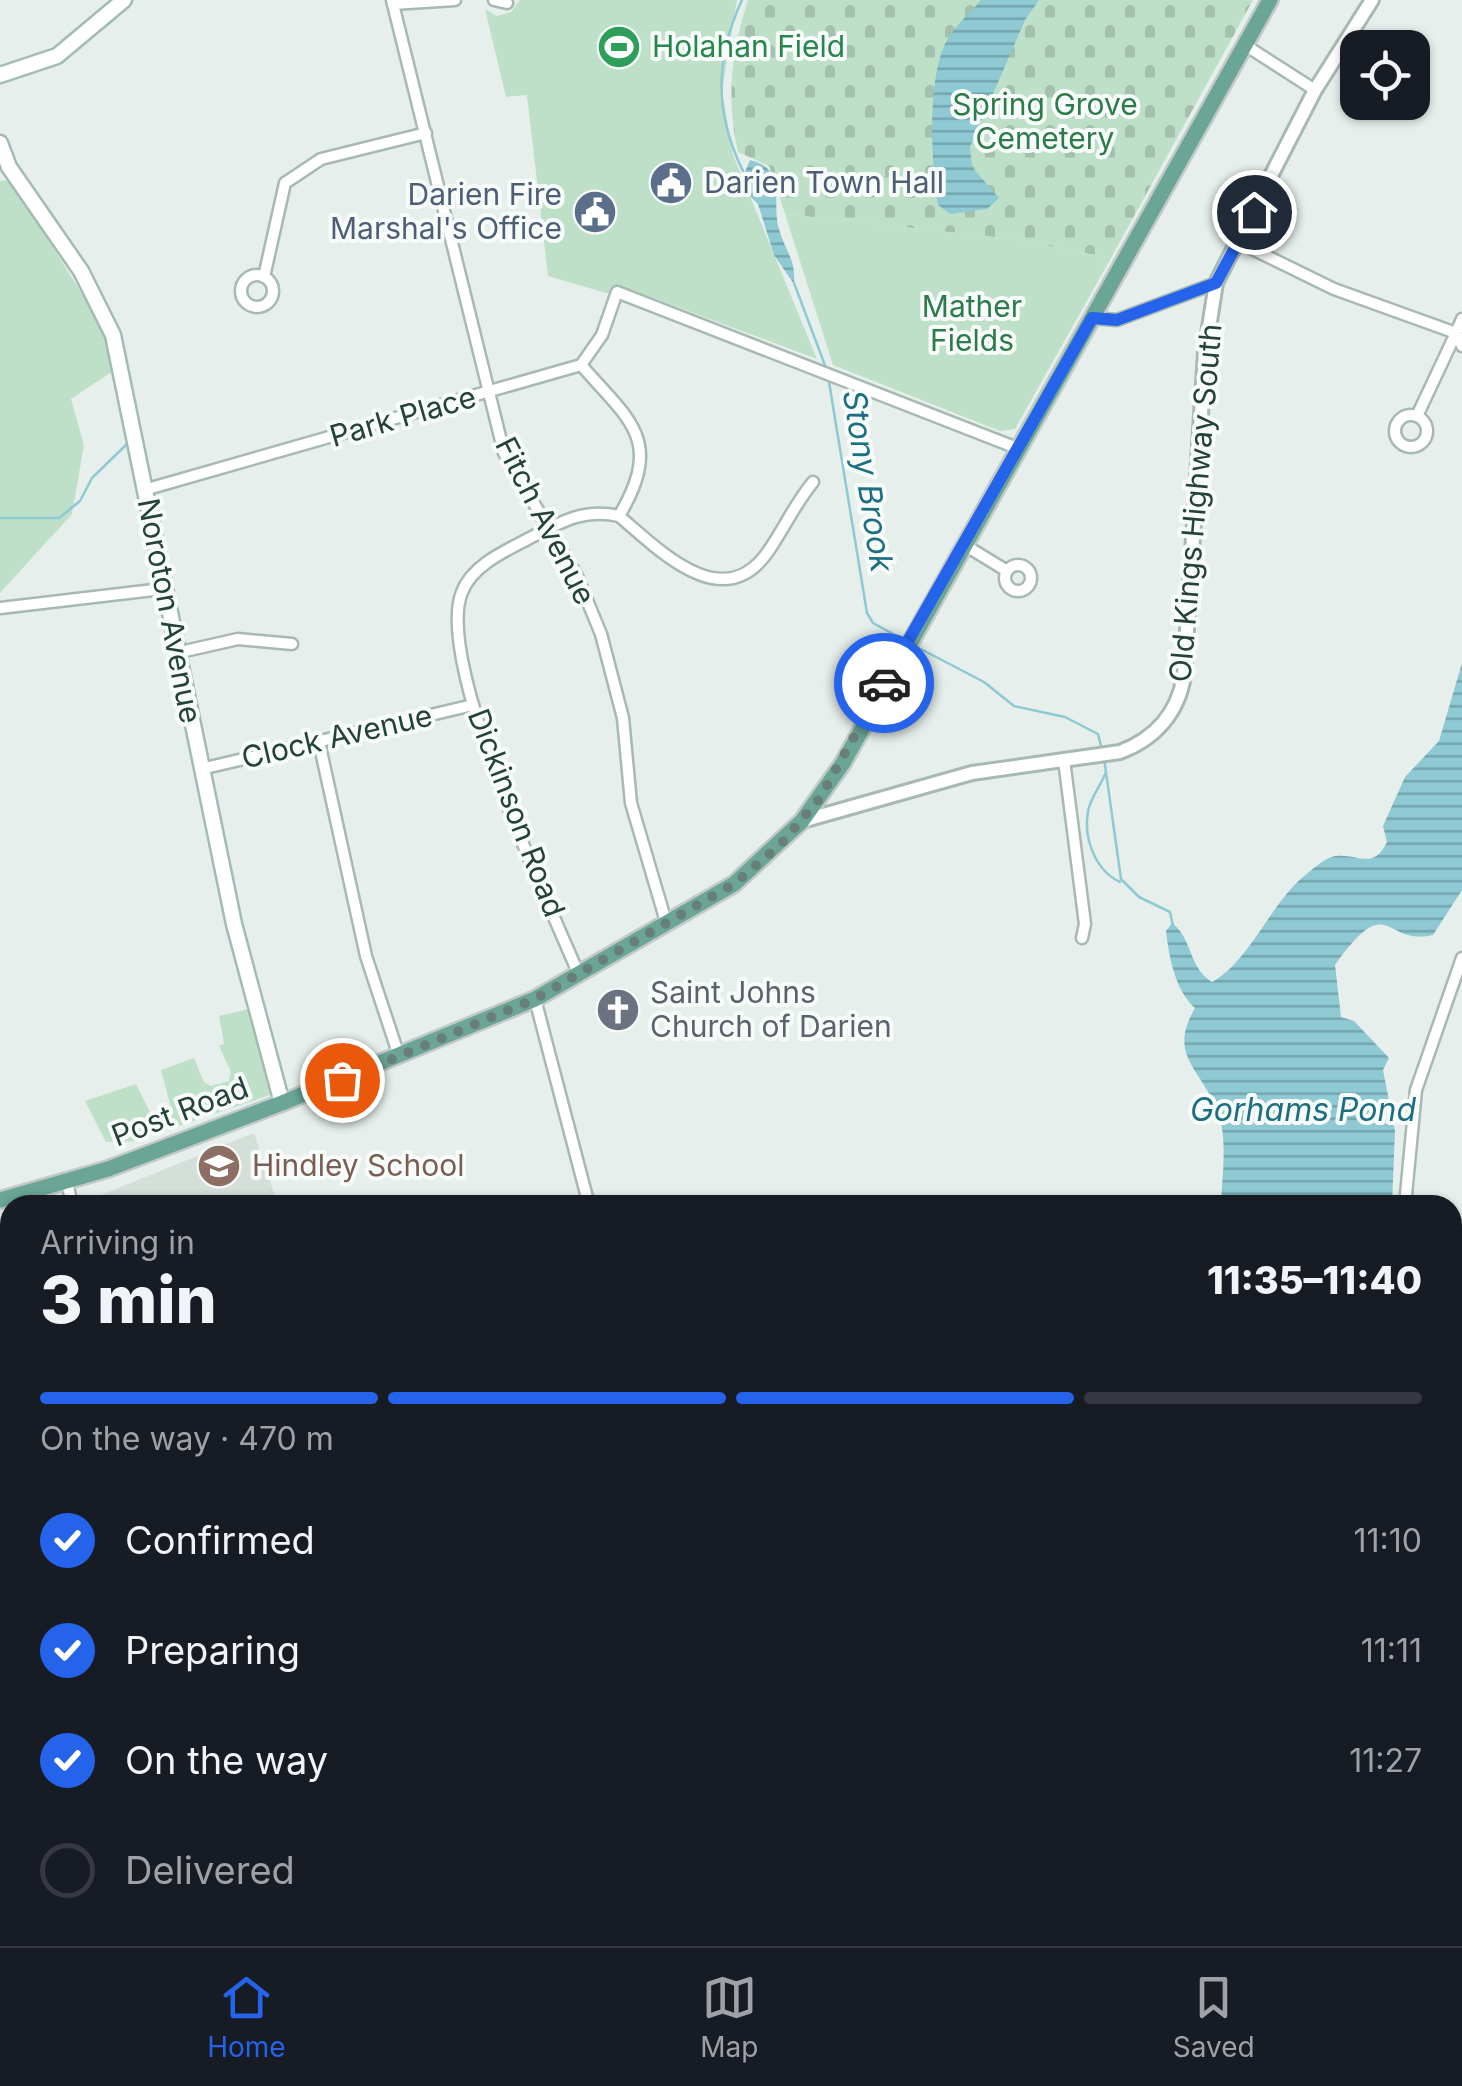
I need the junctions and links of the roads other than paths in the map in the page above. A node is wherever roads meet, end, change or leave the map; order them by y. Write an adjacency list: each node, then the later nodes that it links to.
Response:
1 (124, 0): 9 (main road)
2 (455, 0): 6 (street)
3 (494, 0): 7 (street)
4 (1270, 0): 8 (main road, Post Road)
5 (1372, 0): 10 (street, Old Kings Highway South)
6 (392, 2): 11 (street, Fitch Avenue)
7 (507, 3)
8 (1245, 45): 10 (street); 16 (main road, Post Road)
9 (0, 75)
10 (1315, 90): 13 (street, Old Kings Highway South)
11 (426, 133): 14 (street); 21 (street, Fitch Avenue)
12 (0, 144): 25 (main road, Noroton Avenue)
13 (1238, 242): 15 (street, Old Kings Highway South); 18 (street)
14 (264, 277)
15 (1216, 283): 16 (street); 36 (street, Old Kings Highway South)
16 (1092, 318): 23 (main road, Post Road)
17 (1462, 319): 18 (street)
18 (1456, 333): 19 (street); 22 (street)
19 (1462, 346)
20 (581, 365): 21 (street, Park Place); 23 (street); 26 (street)
21 (488, 393): 25 (street, Park Place); 27 (street, Fitch Avenue)
22 (1417, 416)
23 (1017, 448): 28 (main road, Post Road)
24 (814, 482): 26 (street)
25 (144, 490): 30 (main road, Noroton Avenue)
26 (619, 516): 27 (street, Dickinson Road)
27 (546, 529): 34 (street, Dickinson Road); 39 (street, Fitch Avenue)
28 (963, 544): 29 (street); 38 (main road, Post Road)
29 (1007, 571)
30 (162, 588): 31 (street); 33 (main road, Noroton Avenue)
31 (0, 608)
32 (292, 644): 33 (street)
33 (176, 652): 37 (main road, Noroton Avenue)
34 (474, 705): 35 (street, Clock Avenue); 42 (street, Dickinson Road)
35 (320, 742): 37 (street, Clock Avenue); 44 (street)
36 (1064, 760): 38 (street, Old Kings Highway South); 40 (street)
37 (201, 769): 45 (main road, Noroton Avenue)
38 (802, 820): 39 (main road, Post Road)
39 (667, 925): 42 (main road, Post Road)
40 (1082, 938)
41 (1462, 958): 50 (street)
42 (580, 975): 43 (main road, Post Road)
43 (535, 999): 44 (main road, Post Road); 49 (street)
44 (399, 1056): 45 (main road, Post Road)
45 (282, 1103): 46 (main road, Post Road)
46 (68, 1182): 47 (main road, Post Road); 48 (street)
47 (19, 1195)
48 (70, 1195)
49 (586, 1195)
50 (1406, 1195)

